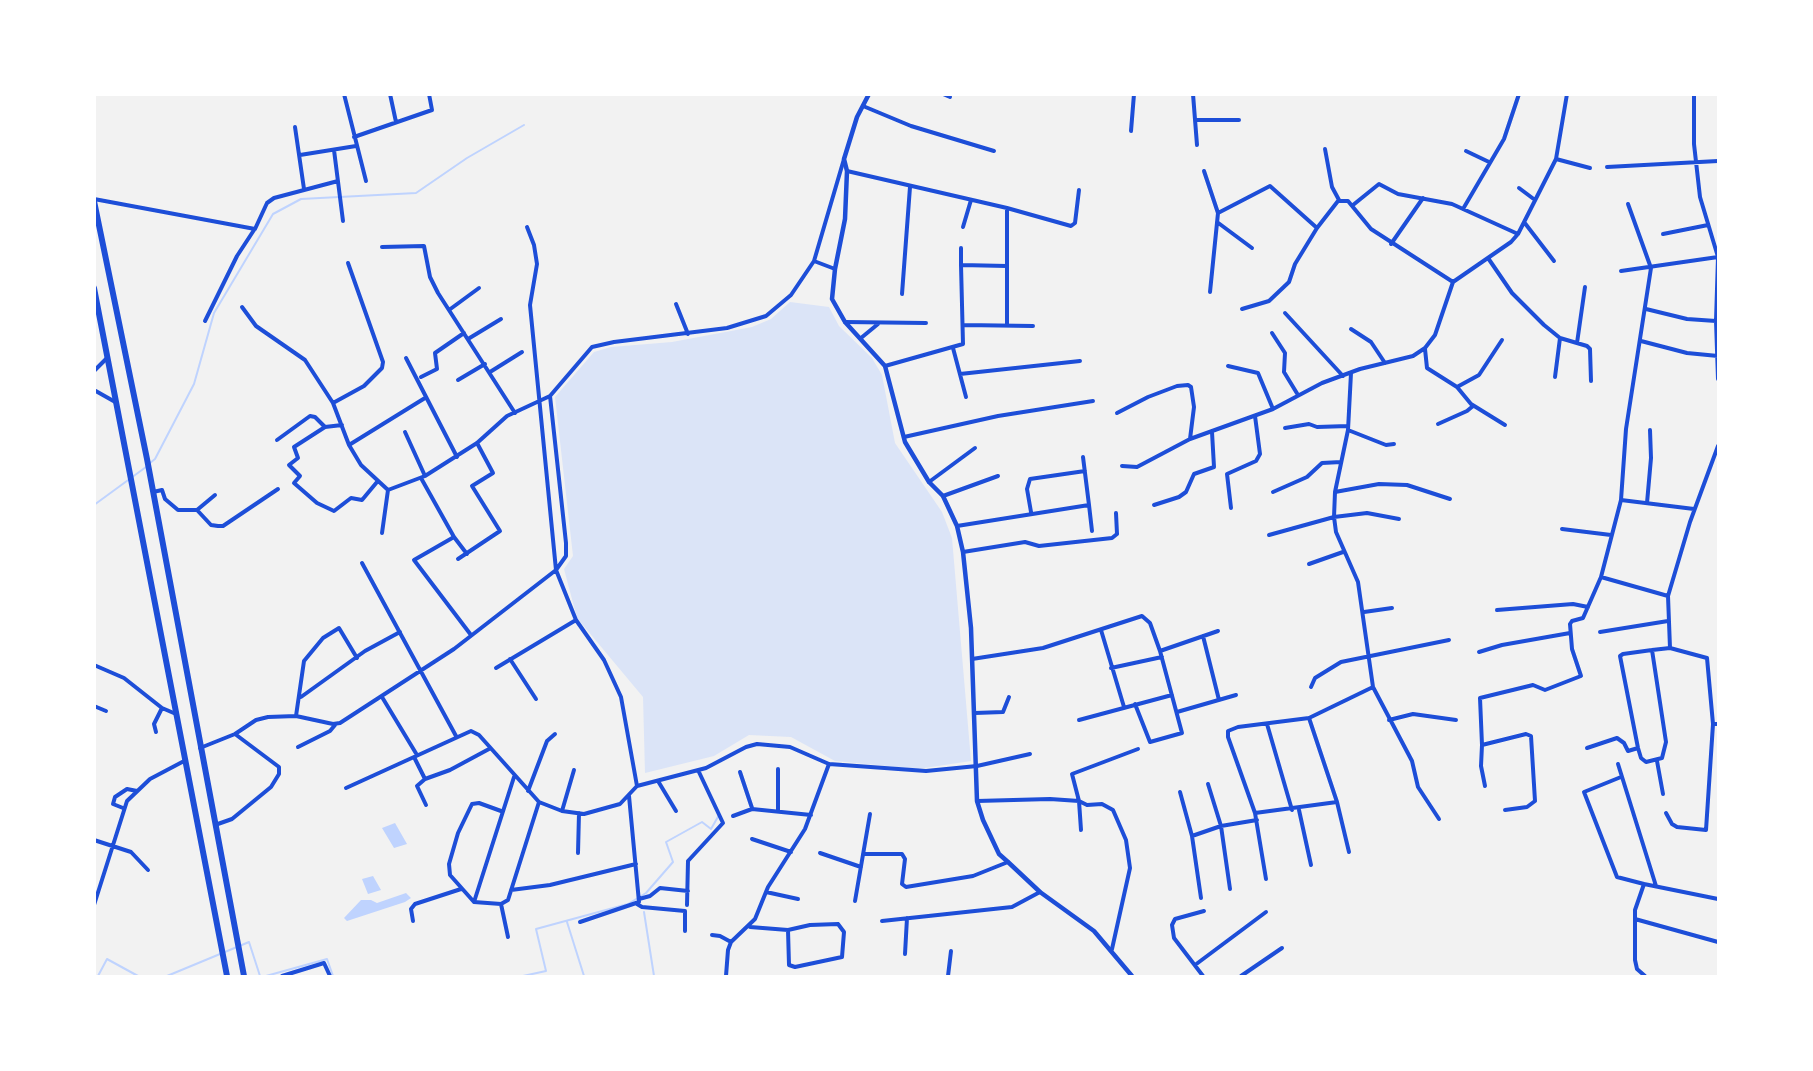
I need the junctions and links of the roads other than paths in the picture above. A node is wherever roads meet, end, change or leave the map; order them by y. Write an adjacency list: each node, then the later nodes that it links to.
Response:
1 (344, 94): 18 (street)
2 (390, 94): 15 (street)
3 (429, 94): 15 (street)
4 (869, 94): 12 (street)
5 (943, 94): 11 (street)
6 (1134, 94): 17 (street)
7 (1193, 94): 13 (street)
8 (1519, 94): 30 (street)
9 (1567, 94): 27 (street)
10 (1694, 94): 28 (street)
11 (950, 97)
12 (863, 106): 23 (street); 26 (street)
13 (1195, 120): 14 (street); 19 (street)
14 (1239, 120)
15 (396, 122): 18 (street)
16 (295, 127): 25 (street)
17 (1131, 131)
18 (354, 137): 20 (street)
19 (1197, 145)
20 (356, 146): 22 (street); 35 (street)
21 (1326, 149): 44 (street)
22 (334, 150): 25 (street); 36 (street)
23 (994, 151)
24 (1466, 151): 30 (street)
25 (300, 155): 39 (street)
26 (844, 159): 33 (street); 67 (street)
27 (1556, 159): 32 (street); 45 (street)
28 (1696, 161): 29 (street); 31 (street); 54 (street)
29 (1719, 161)
30 (1489, 162): 49 (street)
31 (1607, 167)
32 (1590, 168)
33 (847, 171): 37 (street); 73 (street)
34 (1204, 171): 50 (street)
35 (366, 181)
36 (338, 182): 39 (street); 51 (street)
37 (910, 187): 43 (street); 80 (street)
38 (1519, 188): 45 (street)
39 (304, 189): 58 (street)
40 (1079, 190): 48 (street)
41 (1424, 198): 47 (street); 49 (street); 61 (street)
42 (94, 200): 58 (street); 172 (highway)
43 (970, 200): 48 (street); 56 (street)
44 (1339, 200): 47 (street); 57 (street)
45 (1535, 200): 53 (street)
46 (1628, 204): 72 (street)
47 (1353, 205): 61 (street)
48 (1007, 208): 71 (street)
49 (1463, 209): 59 (street)
50 (1218, 213): 52 (street); 57 (street)
51 (343, 221)
52 (1217, 222): 64 (street); 79 (street)
53 (1524, 222): 59 (street); 68 (street)
54 (1707, 225): 60 (street); 65 (street)
55 (527, 227): 136 (street)
56 (963, 227)
57 (1317, 228): 84 (street)
58 (255, 230): 90 (street)
59 (1518, 234): 66 (street)
60 (1663, 234)
61 (1391, 244): 75 (street)
62 (382, 247): 86 (street)
63 (961, 248): 70 (street)
64 (1252, 248)
65 (1718, 257): 72 (street); 82 (street)
66 (1488, 258): 75 (street); 103 (street)
67 (814, 261): 73 (street); 101 (street)
68 (1554, 261)
69 (348, 263): 138 (street)
70 (961, 265): 71 (street); 95 (street)
71 (1006, 266): 96 (street)
72 (1652, 268): 74 (street); 85 (street)
73 (835, 269): 92 (street)
74 (1621, 271)
75 (1453, 282): 109 (street)
76 (1585, 287): 107 (street)
77 (94, 288): 88 (highway)
78 (479, 288): 86 (street)
79 (1210, 292)
80 (902, 294)
81 (676, 304): 101 (street)
82 (1718, 304): 91 (street)
83 (242, 307): 138 (street)
84 (1242, 309)
85 (1646, 309): 91 (street); 106 (street)
86 (449, 310): 99 (street)
87 (1285, 313): 123 (street)
88 (97, 314): 112 (highway)
89 (501, 319): 104 (street)
90 (205, 321)
91 (1716, 321): 111 (street)
92 (845, 322): 94 (street); 102 (street)
93 (926, 323): 94 (street)
94 (878, 324): 102 (street)
95 (964, 325): 96 (street); 108 (street)
96 (1007, 325): 97 (street)
97 (1034, 326)
98 (1351, 329): 115 (street)
99 (464, 333): 104 (street); 124 (street)
100 (1272, 333): 131 (street)
101 (688, 334): 132 (street)
102 (861, 338): 117 (street)
103 (1560, 338): 107 (street); 125 (street)
104 (468, 339): 116 (street)
105 (1502, 340): 129 (street)
106 (1641, 341): 111 (street); 178 (street)
107 (1577, 343): 128 (street)
108 (952, 348): 117 (street); 122 (street)
109 (1425, 348): 115 (street); 129 (street)
110 (522, 352): 120 (street)
111 (1718, 356): 126 (street)
112 (109, 357): 119 (street); 137 (highway)
113 (406, 358): 134 (street)
114 (1080, 361): 122 (street)
115 (1385, 363): 121 (street)
116 (485, 364): 120 (street); 127 (street)
117 (885, 366): 153 (street)
118 (1228, 366): 140 (street)
119 (94, 370)
120 (490, 372): 141 (street)
121 (1351, 372): 123 (street); 149 (street)
122 (960, 374): 133 (street)
123 (1343, 376): 131 (street)
124 (421, 377)
125 (1556, 377)
126 (1719, 379)
127 (458, 380)
128 (1592, 381)
129 (1457, 387): 139 (street)
130 (94, 390): 137 (street)
131 (1298, 395): 140 (street)
132 (550, 396): 136 (street); 202 (street)
133 (966, 397)
134 (425, 398): 158 (street); 161 (street)
135 (1093, 401): 153 (street)
136 (541, 402): 141 (street); 202 (street)
137 (117, 403): 248 (highway)
138 (333, 403): 145 (street)
139 (1473, 406): 144 (street); 146 (street)
140 (1274, 409): 143 (street)
141 (515, 413): 156 (street)
142 (1117, 413): 154 (street)
143 (1255, 416): 152 (street); 182 (street)
144 (1437, 424)
145 (342, 425): 147 (street); 158 (street)
146 (1505, 425)
147 (325, 427): 155 (street); 168 (street)
148 (1285, 428): 149 (street)
149 (1348, 428): 157 (street); 163 (street)
150 (1650, 430): 179 (street)
151 (405, 432): 167 (street)
152 (1212, 432): 154 (street); 181 (street)
153 (904, 437): 169 (street)
154 (1190, 439): 164 (street)
155 (277, 440)
156 (477, 444): 161 (street); 198 (street)
157 (1394, 444)
158 (349, 445): 168 (street)
159 (1719, 446): 183 (street)
160 (975, 448): 169 (street)
161 (457, 456): 167 (street)
162 (1083, 456): 165 (street)
163 (1341, 462): 173 (street); 174 (street)
164 (1122, 466)
165 (1085, 471): 180 (street); 185 (street)
166 (998, 476): 176 (street)
167 (423, 477): 171 (street); 195 (street)
168 (377, 482): 171 (street)
169 (929, 482): 176 (street)
170 (278, 489): 184 (street)
171 (388, 490): 192 (street)
172 (153, 492): 184 (street); 263 (highway)
173 (1274, 492)
174 (1335, 492): 177 (street); 187 (street)
175 (215, 495): 184 (street)
176 (943, 496): 189 (street)
177 (1450, 500)
178 (1621, 500): 179 (street); 194 (street)
179 (1647, 503): 183 (street)
180 (1089, 505): 185 (street); 191 (street)
181 (1154, 505)
182 (1231, 508)
183 (1694, 509): 204 (street)
184 (197, 510)
185 (1031, 513): 189 (street)
186 (1116, 513): 196 (street)
187 (1334, 517): 188 (street); 193 (street); 197 (street)
188 (1399, 519)
189 (957, 526): 196 (street)
190 (1562, 529): 194 (street)
191 (1092, 531)
192 (382, 533)
193 (1269, 535)
194 (1611, 535): 203 (street)
195 (454, 537): 198 (street); 216 (street)
196 (963, 552): 227 (street)
197 (1343, 552): 201 (street); 208 (street)
198 (466, 554): 199 (street)
199 (458, 559)
200 (362, 564): 213 (street)
201 (1309, 564)
202 (556, 570): 209 (street); 216 (street)
203 (1601, 577): 204 (street); 205 (street)
204 (1668, 596): 210 (street)
205 (1588, 607): 207 (street); 215 (street)
206 (1392, 608): 208 (street)
207 (1497, 610)
208 (1364, 612): 224 (street)
209 (576, 620): 226 (street); 284 (street)
210 (1668, 621): 214 (street); 219 (street)
211 (1101, 630): 221 (street); 227 (street); 230 (street)
212 (1218, 631): 217 (street)
213 (400, 632): 225 (street); 231 (street)
214 (1600, 632)
215 (1570, 633): 222 (street); 261 (street)
216 (471, 635): 231 (street)
217 (1203, 636): 221 (street); 240 (street)
218 (1449, 640): 224 (street)
219 (1670, 648): 220 (street); 255 (street)
220 (1652, 650): 265 (street); 271 (street)
221 (1160, 651): 223 (street)
222 (1479, 652)
223 (1162, 657): 230 (street); 234 (street)
224 (1370, 657): 232 (street); 233 (street)
225 (357, 658): 237 (street); 237 (street)
226 (510, 659): 229 (street); 239 (street)
227 (972, 659): 247 (street)
228 (94, 666): 244 (street)
229 (496, 668)
230 (1111, 668): 243 (street)
231 (422, 671): 236 (street); 260 (street)
232 (1311, 687)
233 (1373, 687): 250 (street); 252 (street)
234 (1173, 695): 241 (street); 246 (street)
235 (1236, 695): 240 (street)
236 (382, 696): 256 (street); 269 (street)
237 (301, 697): 249 (street)
238 (1009, 697): 247 (street)
239 (536, 699)
240 (1219, 700): 246 (street)
241 (1135, 704): 243 (street); 246 (street)
242 (94, 706): 245 (street)
243 (1124, 707): 251 (street)
244 (162, 708): 248 (street); 257 (street)
245 (106, 711)
246 (1177, 712)
247 (975, 713): 274 (street)
248 (177, 714): 270 (highway)
249 (296, 716): 256 (street); 258 (street)
250 (1309, 718): 254 (street); 295 (street)
251 (1079, 720)
252 (1389, 720): 253 (street); 312 (street)
253 (1456, 720)
254 (1267, 724): 300 (street); 307 (street)
255 (1716, 724): 308 (street)
256 (335, 725): 262 (street)
257 (156, 732)
258 (235, 734): 263 (street); 314 (street)
259 (555, 734): 288 (street)
260 (456, 736): 266 (street); 269 (street)
261 (1482, 745): 285 (street); 302 (street)
262 (298, 747)
263 (200, 748): 314 (highway)
264 (1587, 748): 265 (street)
265 (1638, 748): 271 (street)
266 (489, 749): 279 (street); 281 (street)
267 (1138, 749): 293 (street)
268 (1030, 754): 274 (street)
269 (415, 756): 281 (street); 286 (street)
270 (187, 760): 287 (street); 368 (highway)
271 (1657, 760): 290 (street)
272 (829, 764): 274 (street); 277 (street); 310 (street)
273 (1618, 764): 280 (street)
274 (977, 766): 292 (street)
275 (778, 769): 299 (street)
276 (574, 770): 303 (street)
277 (698, 770): 282 (street); 337 (street)
278 (740, 772): 298 (street)
279 (514, 777): 288 (street); 305 (street)
280 (1622, 777): 332 (street); 333 (street)
281 (425, 779): 296 (street)
282 (658, 781): 284 (street); 304 (street)
283 (1208, 784): 315 (street)
284 (637, 786): 291 (street)
285 (1485, 786)
286 (346, 788)
287 (137, 791): 297 (street); 297 (street)
288 (528, 791): 294 (street)
289 (1180, 792): 317 (street)
290 (1663, 794)
291 (629, 796): 306 (street); 327 (street)
292 (977, 801): 293 (street); 326 (street)
293 (1079, 801): 316 (street); 364 (street)
294 (538, 802): 303 (street); 336 (street)
295 (1337, 802): 301 (street); 322 (street)
296 (426, 805)
297 (123, 808): 320 (street)
298 (752, 808): 299 (street); 311 (street)
299 (778, 810): 310 (street)
300 (1292, 810): 301 (street); 307 (street)
301 (1299, 810): 328 (street)
302 (1505, 810)
303 (562, 811): 306 (street)
304 (676, 811)
305 (501, 812): 334 (street); 345 (street)
306 (579, 813): 323 (street)
307 (1255, 813): 313 (street)
308 (1666, 813)
309 (870, 814): 325 (street)
310 (811, 815): 321 (street)
311 (733, 816)
312 (1439, 819)
313 (1257, 820): 315 (street); 331 (street)
314 (215, 825): 369 (highway)
315 (1221, 826): 317 (street); 335 (street)
316 (1081, 831)
317 (1192, 836): 340 (street)
318 (752, 839): 321 (street)
319 (94, 840): 320 (street)
320 (112, 846): 330 (street); 347 (street)
321 (791, 852): 338 (street)
322 (1349, 852)
323 (578, 853)
324 (820, 853): 329 (street)
325 (863, 854): 326 (street); 329 (street)
326 (1008, 862): 339 (street)
327 (636, 864): 336 (street); 343 (street)
328 (1311, 865)
329 (861, 867): 344 (street)
330 (148, 870)
331 (1266, 879)
332 (1644, 884): 333 (street); 352 (street)
333 (1656, 886): 342 (street)
334 (461, 889): 345 (street); 353 (street)
335 (1230, 889)
336 (511, 890): 346 (street)
337 (688, 891): 343 (street); 348 (street)
338 (766, 892): 341 (street); 356 (street)
339 (1040, 892): 351 (street); 364 (street)
340 (1201, 898)
341 (798, 899)
342 (1719, 899)
343 (638, 900): 355 (street); 358 (street)
344 (855, 901)
345 (474, 902): 346 (street)
346 (501, 904): 360 (street)
347 (94, 905)
348 (687, 905)
349 (1204, 911): 367 (street)
350 (1266, 912): 367 (street)
351 (907, 918): 354 (street); 366 (street)
352 (1635, 919): 362 (street); 377 (street)
353 (413, 921)
354 (882, 921)
355 (579, 922)
356 (750, 927): 357 (street); 361 (street)
357 (788, 930): 357 (street)
358 (684, 931)
359 (712, 935): 361 (street)
360 (508, 937)
361 (731, 942): 372 (street)
362 (1719, 942)
363 (1282, 948): 376 (street)
364 (1112, 949): 374 (street)
365 (951, 951): 373 (street)
366 (905, 954)
367 (1195, 965): 375 (street)
368 (227, 974)
369 (244, 976)
370 (282, 976): 371 (street)
371 (330, 976)
372 (726, 976)
373 (948, 976)
374 (1132, 976)
375 (1203, 976)
376 (1241, 976)
377 (1645, 976)

